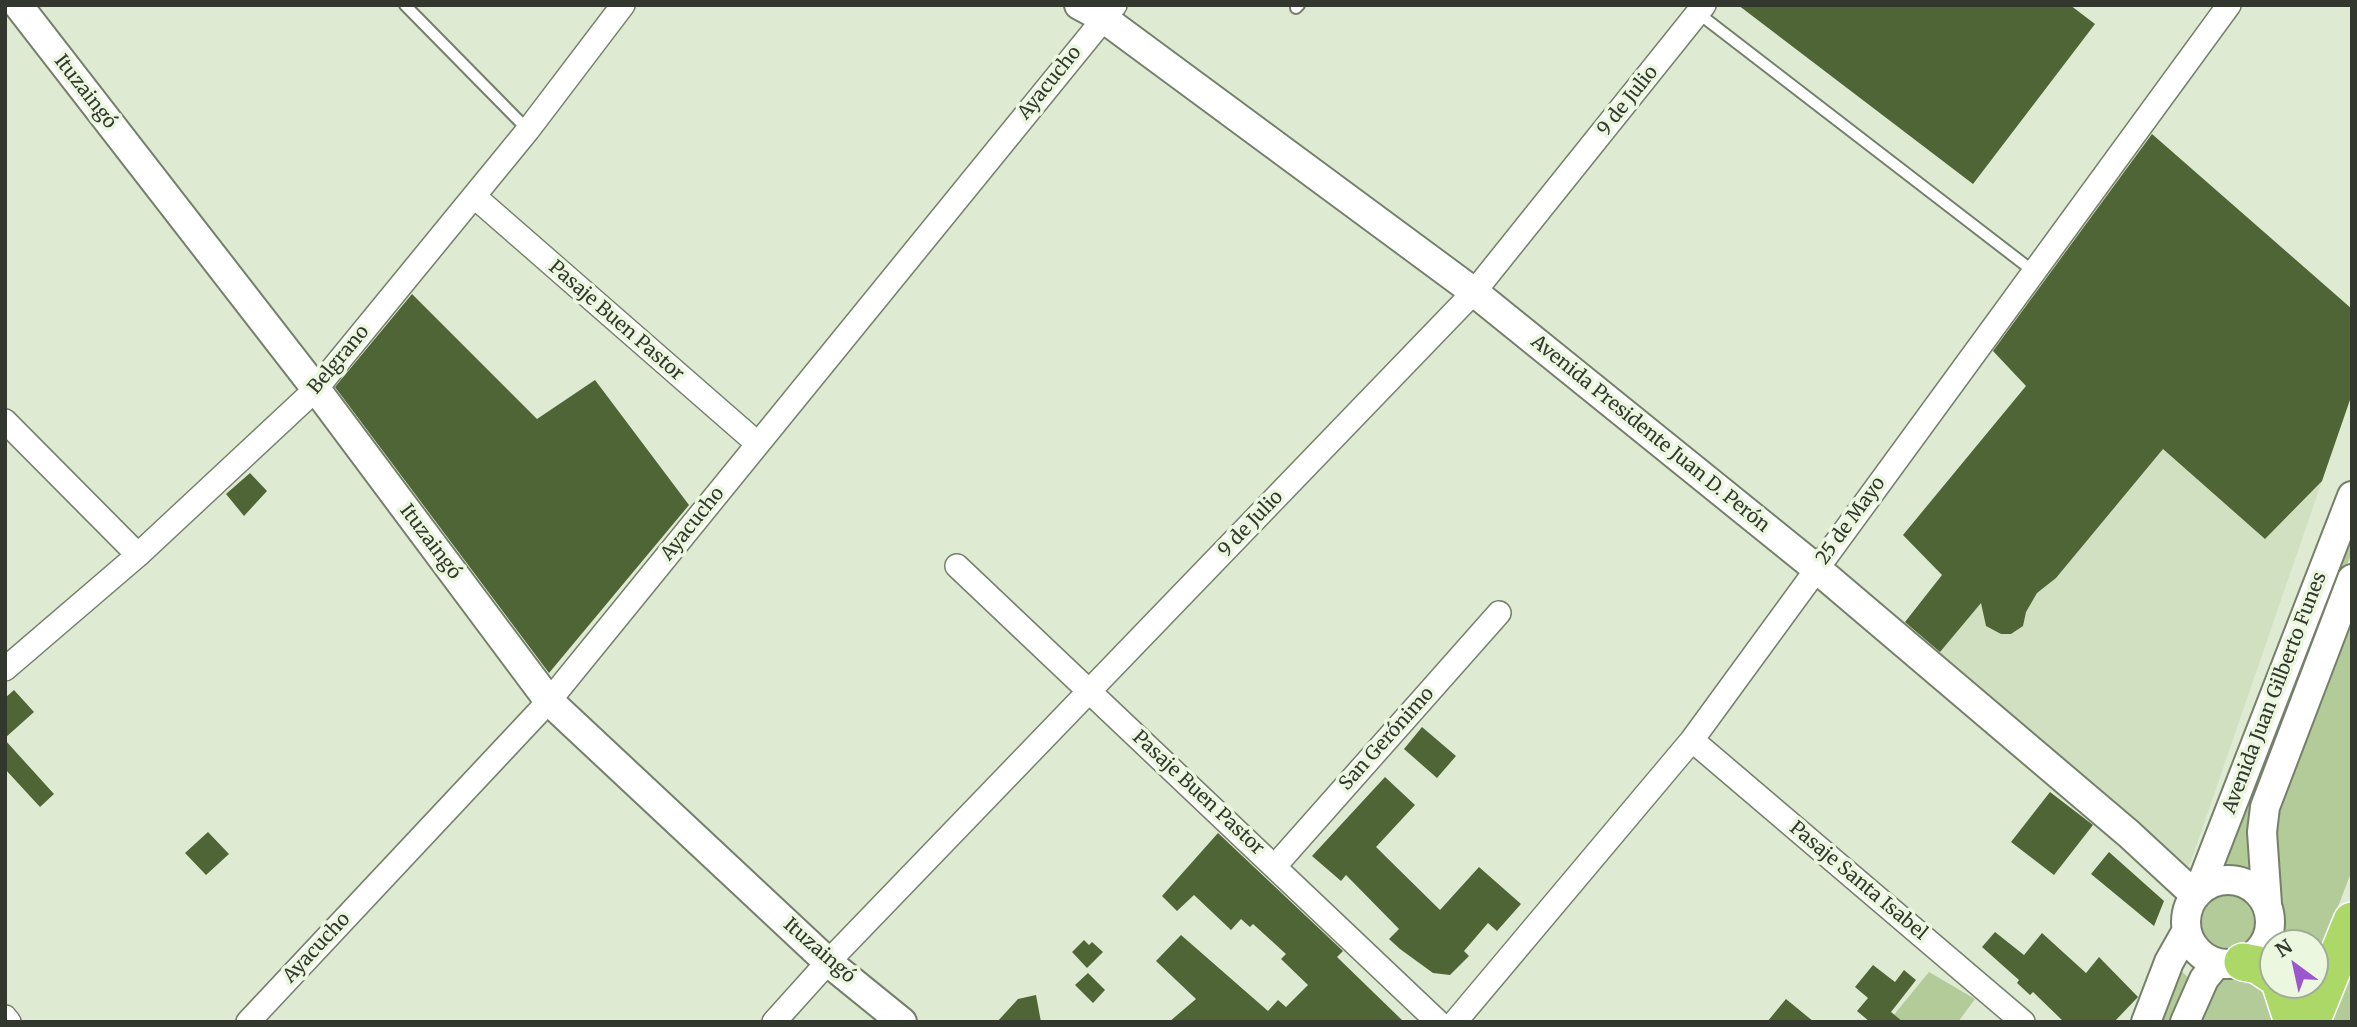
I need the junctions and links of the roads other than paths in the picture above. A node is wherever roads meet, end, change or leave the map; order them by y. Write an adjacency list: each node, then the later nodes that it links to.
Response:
1 (18, 5): 11 (street, Ituzaingó)
2 (405, 5): 7 (lane)
3 (623, 5): 7 (street, Belgrano)
4 (2229, 5): 9 (street, 25 de Mayo)
5 (1701, 9): 9 (lane); 10 (street, 9 de Julio)
6 (1099, 10): 10 (street, Avenida Presidente Juan D. Perón); 13 (street, Ayacucho)
7 (528, 130): 8 (street, Belgrano)
8 (475, 197): 11 (street, Belgrano); 13 (street, Pasaje Buen Pastor)
9 (2033, 271): 17 (street, 25 de Mayo)
10 (1474, 292): 17 (street, Avenida Presidente Juan D. Perón); 23 (street, 9 de Julio)
11 (316, 389): 15 (street, Belgrano); 24 (street, Ituzaingó)
12 (5, 421): 15 (street)
13 (758, 444): 24 (street, Ayacucho)
14 (2352, 496): 20 (street, Avenida Juan Gilberto Funes)
15 (138, 555): 22 (street, Belgrano)
16 (957, 566): 23 (street, Pasaje Buen Pastor)
17 (1816, 569): 25 (street, 25 de Mayo); 27 (street, Avenida Presidente Juan D. Perón)
18 (2352, 579): 21 (street, Avenida Juan Gilberto Funes)
19 (1499, 613): 26 (street, San Gerónimo)
20 (2303, 618): 21 (street); 27 (street, Avenida Juan Gilberto Funes)
21 (2334, 627): 28 (street, Avenida Juan Gilberto Funes)
22 (5, 669)
23 (1091, 691): 26 (street, Pasaje Buen Pastor); 31 (street, 9 de Julio)
24 (549, 701): 31 (street, Ituzaingó); 36 (street, Ayacucho)
25 (1692, 740): 40 (street, 25 de Mayo); 41 (street, Pasaje Santa Isabel)
26 (1275, 866): 39 (street, Pasaje Buen Pastor)
27 (2197, 892): 28 (street); 30 (street)
28 (2267, 904): 32 (street)
29 (2352, 921): 45 (highway)
30 (2186, 932): 32 (street); 42 (street)
31 (828, 962): 37 (street, 9 de Julio); 38 (street, Ituzaingó)
32 (2244, 967): 43 (street)
33 (2286, 999): 44 (highway)
34 (5, 1017): 35 (street)
35 (9, 1022)
36 (248, 1022)
37 (774, 1022)
38 (902, 1022)
39 (1438, 1022)
40 (1455, 1022)
41 (2023, 1022)
42 (2146, 1022)
43 (2185, 1022)
44 (2293, 1022)
45 (2311, 1022)

